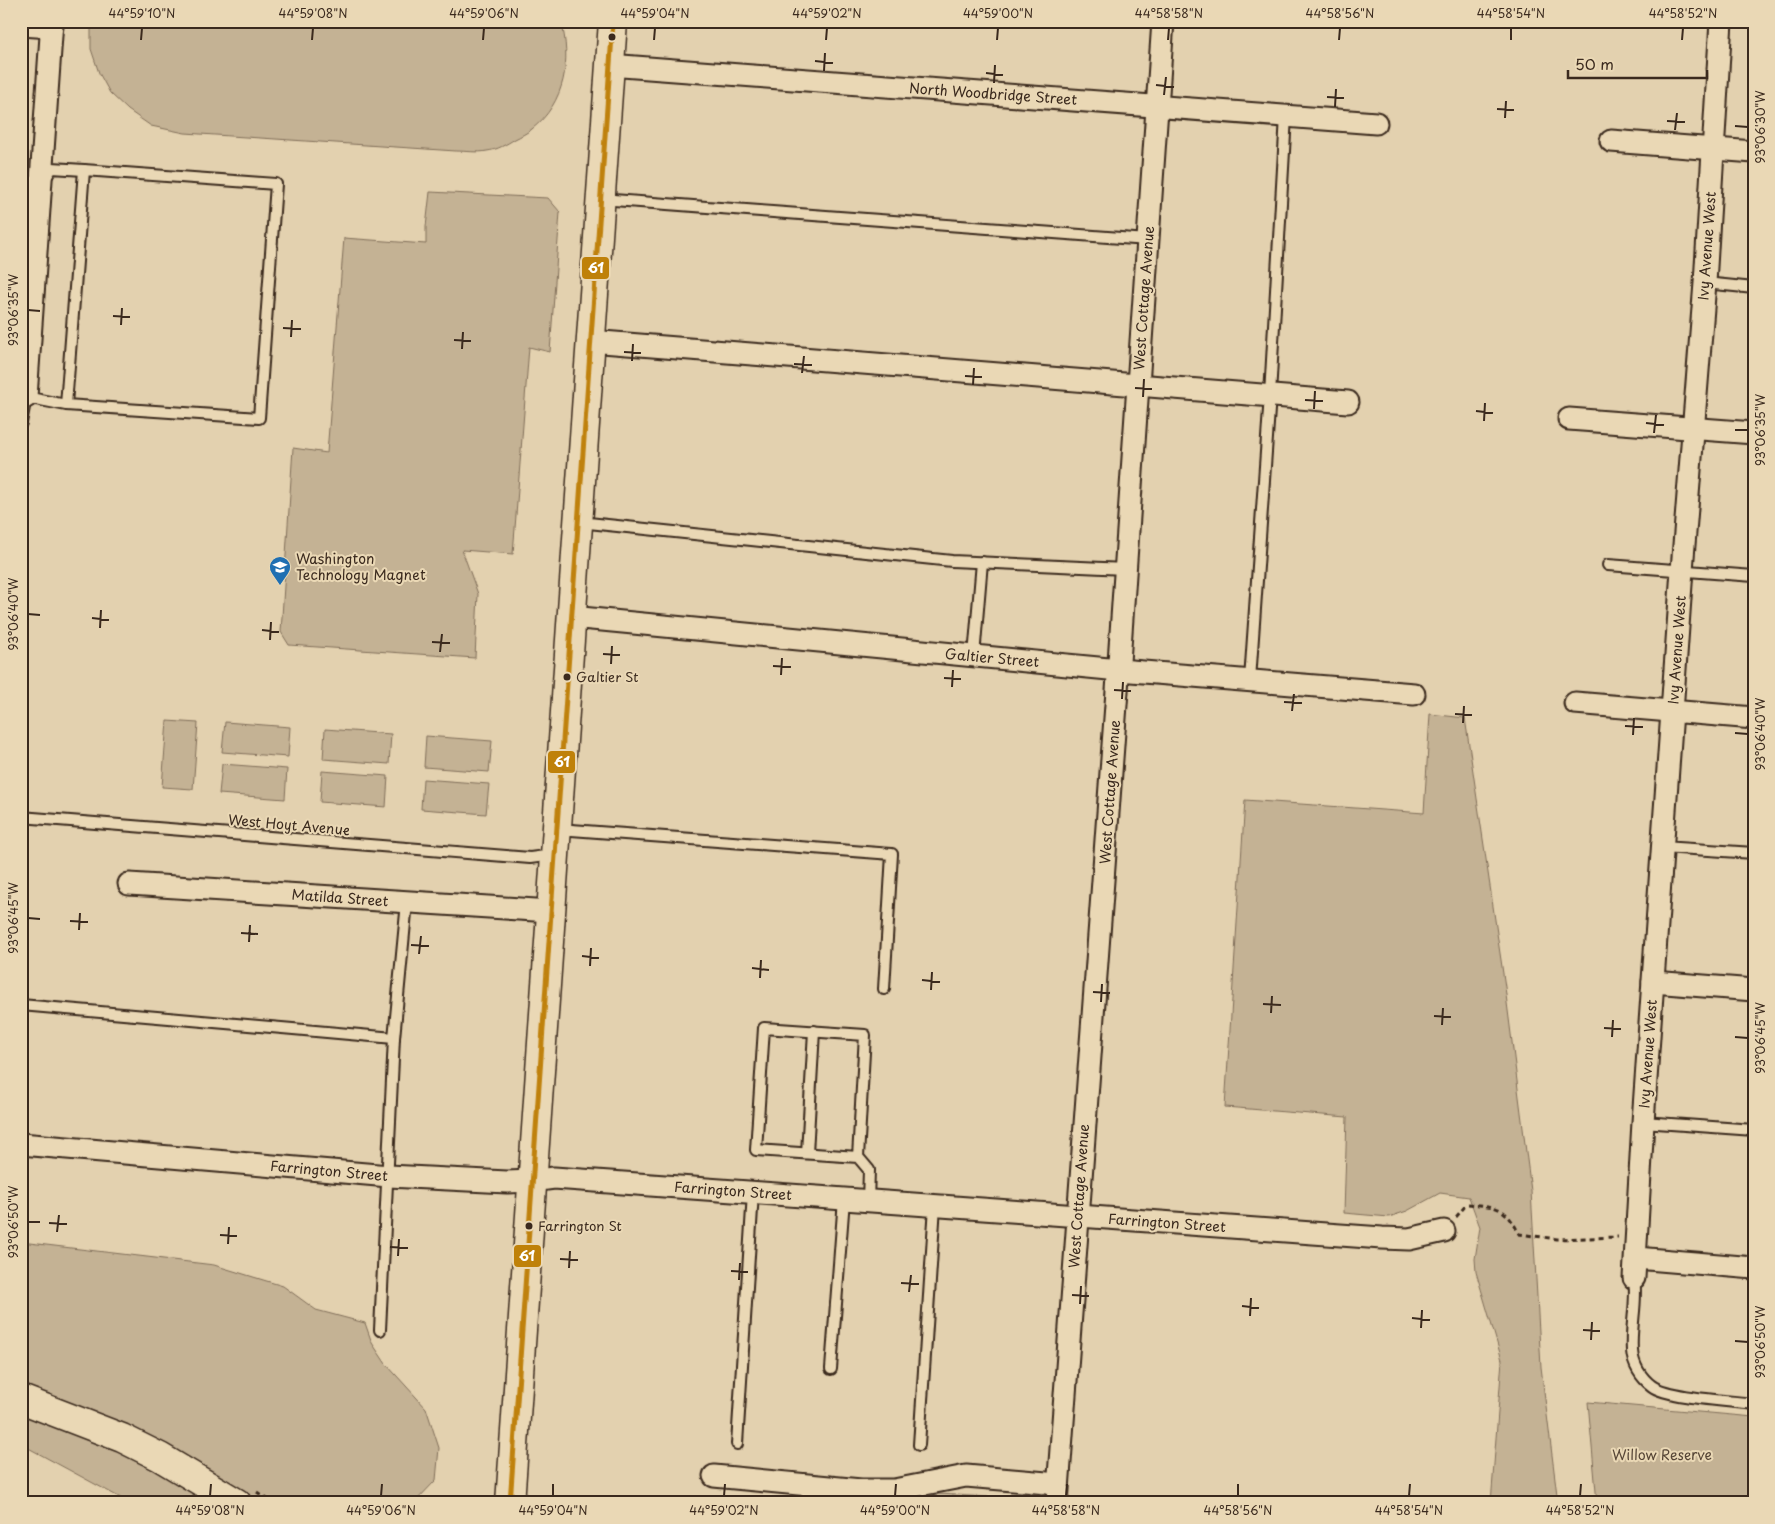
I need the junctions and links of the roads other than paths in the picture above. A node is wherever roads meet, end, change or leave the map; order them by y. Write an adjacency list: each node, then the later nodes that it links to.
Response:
1 (612, 21): 6 (street)
2 (1163, 21): 7 (street, West Cottage Avenue)
3 (1721, 21): 11 (street, Ivy Avenue West)
4 (52, 24): 5 (street); 14 (street)
5 (21, 25)
6 (609, 65): 7 (street, North Woodbridge Street); 15 (street)
7 (1157, 107): 8 (street, North Woodbridge Street); 16 (street, West Cottage Avenue)
8 (1286, 116): 9 (street, North Woodbridge Street); 21 (lane)
9 (1376, 123)
10 (1611, 142): 11 (street)
11 (1714, 149): 12 (street); 17 (street, Ivy Avenue West)
12 (1754, 152)
13 (84, 170): 14 (lane); 24 (lane); 24 (lane)
14 (31, 184): 22 (street)
15 (600, 200): 16 (lane); 19 (street)
16 (1148, 240): 20 (street, West Cottage Avenue)
17 (1704, 284): 18 (lane); 27 (street, Ivy Avenue West)
18 (1754, 288)
19 (590, 341): 20 (street); 29 (street)
20 (1138, 385): 21 (street); 32 (street, West Cottage Avenue)
21 (1270, 395): 23 (street); 38 (lane)
22 (24, 397): 24 (lane); 26 (lane)
23 (1348, 402)
24 (66, 405)
25 (1569, 419): 27 (street)
26 (21, 423)
27 (1694, 428): 28 (street); 33 (street, Ivy Avenue West)
28 (1754, 433)
29 (578, 522): 30 (lane); 35 (street)
30 (982, 562): 32 (lane); 36 (lane)
31 (1608, 565): 33 (lane)
32 (1125, 569): 37 (street, West Cottage Avenue)
33 (1682, 570): 34 (lane); 41 (street, Ivy Avenue West)
34 (1754, 576)
35 (571, 617): 36 (street, Galtier Street); 44 (street)
36 (974, 656): 37 (street, Galtier Street)
37 (1119, 670): 38 (street, Galtier Street); 67 (street, West Cottage Avenue)
38 (1250, 680): 39 (street, Galtier Street)
39 (1414, 694)
40 (1575, 703): 41 (street)
41 (1673, 712): 42 (street); 45 (street, Ivy Avenue West)
42 (1754, 718)
43 (21, 817): 44 (lane, West Hoyt Avenue)
44 (555, 842): 49 (street); 51 (lane, West Hoyt Avenue)
45 (1663, 847): 46 (lane); 50 (street, Ivy Avenue West)
46 (1754, 853)
47 (129, 884): 48 (street, Matilda Street)
48 (407, 902): 49 (street, Matilda Street); 55 (lane)
49 (550, 911): 62 (street)
50 (1653, 982): 52 (street); 56 (street, Ivy Avenue West)
51 (884, 989)
52 (1754, 990)
53 (21, 1005): 55 (lane)
54 (814, 1031): 59 (lane); 59 (lane); 60 (lane)
55 (394, 1038): 61 (lane)
56 (1644, 1122): 57 (lane); 69 (street, Ivy Avenue West)
57 (1754, 1130)
58 (21, 1144): 61 (street, Farrington Street)
59 (807, 1153): 60 (lane)
60 (858, 1157): 65 (lane)
61 (389, 1176): 62 (street, Farrington Street); 71 (lane)
62 (532, 1181): 63 (street, Farrington Street); 80 (street)
63 (753, 1193): 64 (street, Farrington Street); 75 (lane)
64 (844, 1199): 65 (street, Farrington Street); 72 (lane)
65 (868, 1201): 66 (street, Farrington Street)
66 (935, 1206): 67 (street, Farrington Street); 76 (lane)
67 (1078, 1217): 68 (street, Farrington Street); 78 (street, West Cottage Avenue)
68 (1444, 1231)
69 (1635, 1268): 70 (street); 74 (lane)
70 (1754, 1268)
71 (380, 1330)
72 (831, 1369)
73 (21, 1399): 79 (street)
74 (1754, 1404)
75 (737, 1444)
76 (919, 1445)
77 (714, 1476): 78 (street)
78 (1057, 1493)
79 (237, 1503)
80 (510, 1503)

